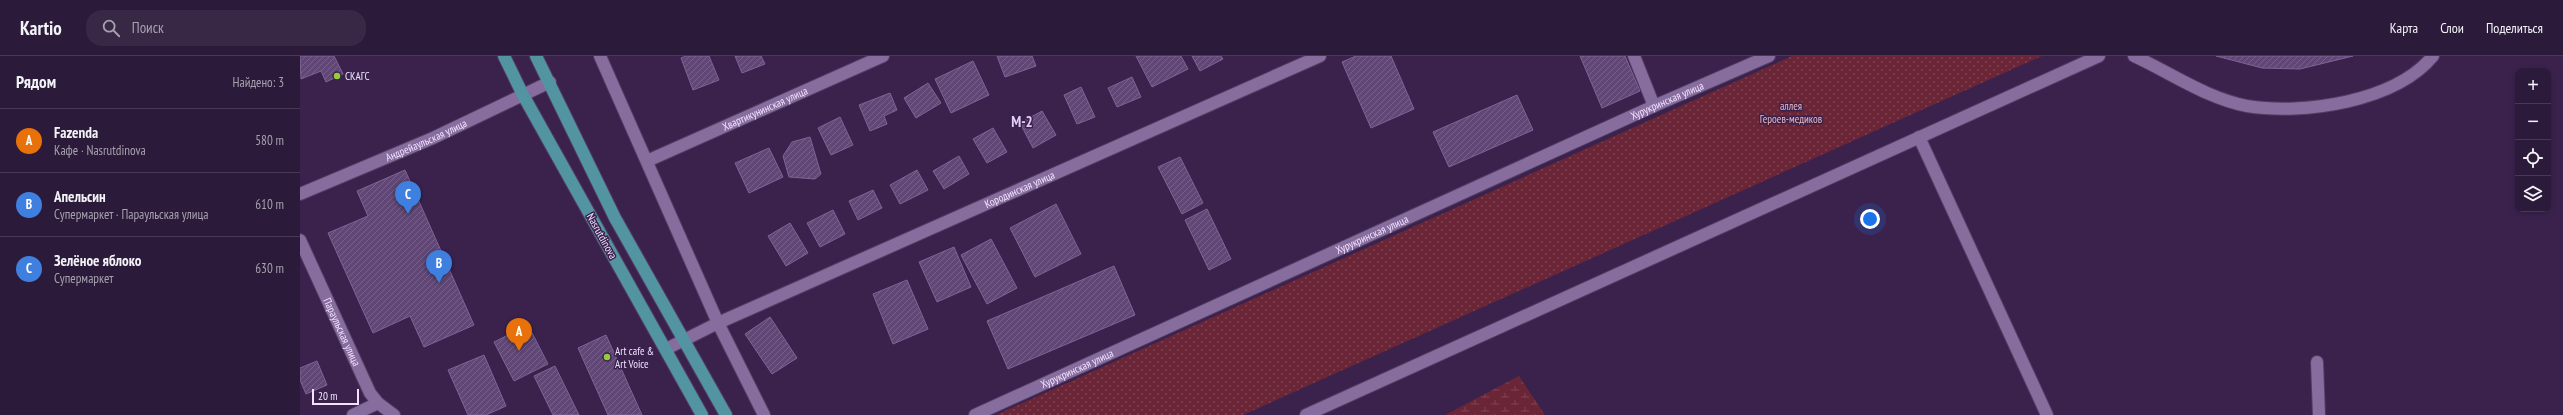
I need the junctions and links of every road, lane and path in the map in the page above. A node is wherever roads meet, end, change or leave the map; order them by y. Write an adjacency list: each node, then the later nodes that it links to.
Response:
1 (504, 56): 12 (main road, Nasrutdinova)
2 (536, 56): 11 (main road, Nasrutdinova)
3 (600, 56): 15 (street)
4 (883, 56): 15 (street, Хвартикунинская улица)
5 (1320, 56): 18 (street, Кородинская улица)
6 (1634, 56): 13 (street)
7 (1769, 56): 13 (street, Хурукринская улица)
8 (2099, 56): 14 (street)
9 (2134, 56): 10 (street)
10 (2433, 56)
11 (550, 82): 12 (street, Андрейаульская улица); 19 (main road, Nasrutdinova)
12 (523, 95): 16 (street, Андрейаульская улица); 20 (main road, Nasrutdinova)
13 (1654, 106): 28 (street, Хурукринская улица)
14 (1919, 137): 29 (street); 30 (street)
15 (647, 161): 18 (street)
16 (300, 194)
17 (300, 240): 22 (street, Параульская улица)
18 (718, 323): 19 (street, Кородинская улица); 27 (street)
19 (684, 341): 20 (street, Кородинская улица); 26 (main road, Nasrutdinova)
20 (666, 349): 25 (main road, Nasrutdinova)
21 (2317, 362): 31 (street)
22 (378, 403): 23 (street); 24 (street, Параульская улица)
23 (353, 415)
24 (394, 415)
25 (702, 415)
26 (726, 415)
27 (764, 415)
28 (975, 415)
29 (1306, 415)
30 (2047, 415)
31 (2319, 415)

